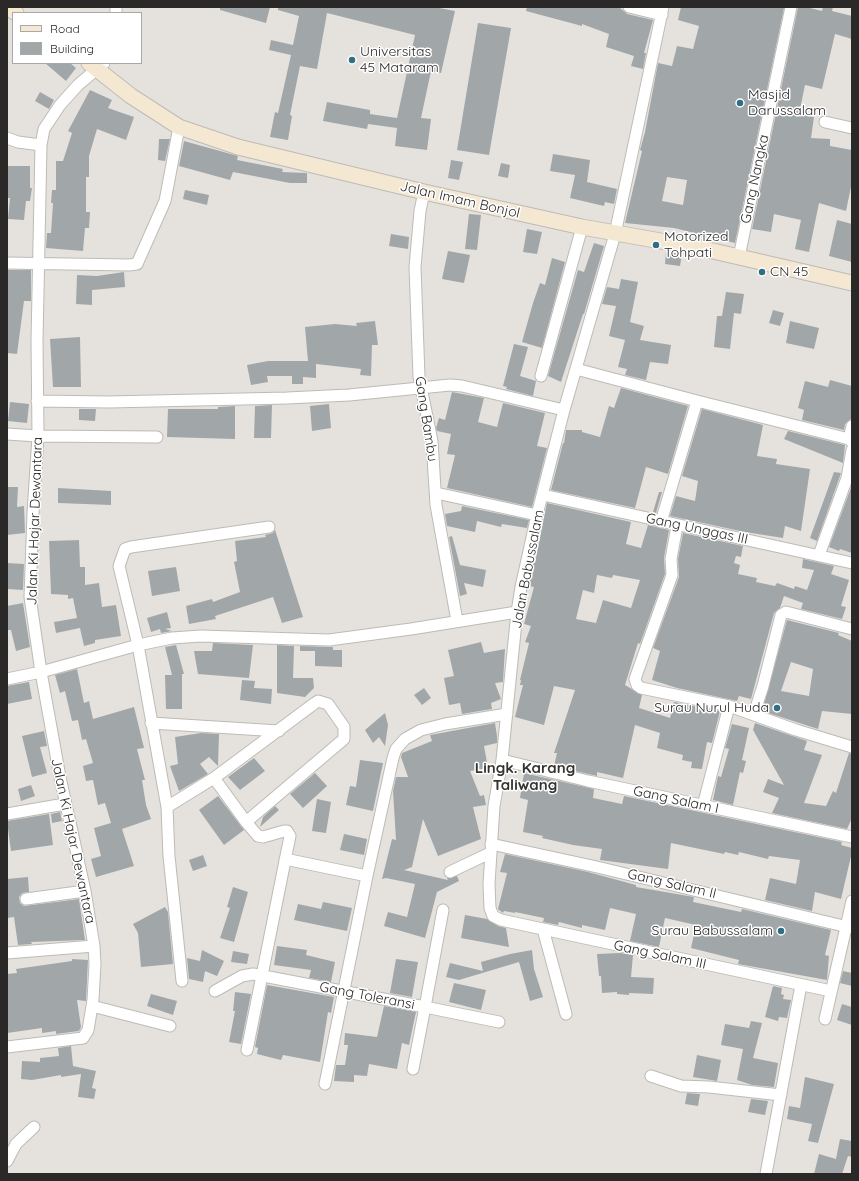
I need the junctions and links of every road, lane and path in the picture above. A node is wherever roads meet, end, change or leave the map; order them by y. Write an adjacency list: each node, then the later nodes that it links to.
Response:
1 (629, 7): 3 (street)
2 (791, 7): 13 (street, Gang Nangka)
3 (663, 11): 12 (street, Jalan Babussalam)
4 (97, 65): 6 (main road, Jalan Imam Bonjol); 9 (street, Jalan Ki Hajar Dewantara)
5 (825, 122): 7 (street)
6 (179, 127): 10 (main road, Jalan Imam Bonjol); 15 (street)
7 (852, 128)
8 (7, 138): 9 (street)
9 (40, 145): 15 (street, Jalan Ki Hajar Dewantara)
10 (424, 192): 11 (main road, Jalan Imam Bonjol); 19 (street, Gang Bambu)
11 (582, 227): 12 (main road, Jalan Imam Bonjol); 18 (street)
12 (615, 234): 13 (main road, Jalan Imam Bonjol); 17 (street, Jalan Babussalam)
13 (739, 257): 16 (main road, Jalan Imam Bonjol)
14 (7, 263): 15 (street)
15 (39, 263): 20 (street, Jalan Ki Hajar Dewantara)
16 (852, 283)
17 (576, 369): 21 (street); 22 (street, Jalan Babussalam)
18 (541, 376)
19 (420, 388): 20 (street); 22 (street); 29 (street, Gang Bambu)
20 (37, 401): 25 (street, Jalan Ki Hajar Dewantara)
21 (697, 401): 27 (street); 32 (street)
22 (564, 410): 30 (street, Jalan Babussalam)
23 (852, 426): 27 (street)
24 (7, 434): 25 (street)
25 (38, 436): 26 (street); 41 (street, Jalan Ki Hajar Dewantara)
26 (157, 437)
27 (851, 440)
28 (852, 450): 35 (street)
29 (436, 493): 31 (street); 38 (street, Gang Bambu)
30 (542, 495): 31 (street, Jalan Babussalam); 32 (street, Gang Unggas III)
31 (537, 515): 37 (street, Jalan Babussalam)
32 (661, 522): 33 (street, Gang Unggas III)
33 (677, 526): 35 (street, Gang Unggas III); 43 (street)
34 (269, 527): 40 (street)
35 (819, 555): 36 (street, Gang Unggas III)
36 (852, 563)
37 (517, 612): 38 (street); 44 (street, Jalan Babussalam)
38 (456, 621): 40 (street)
39 (852, 629): 45 (street)
40 (138, 645): 41 (street); 46 (street)
41 (41, 672): 42 (street); 51 (street, Jalan Ki Hajar Dewantara)
42 (7, 679)
43 (729, 706): 45 (street); 52 (street)
44 (507, 714): 49 (street, Jalan Babussalam); 60 (street)
45 (754, 714): 48 (street)
46 (151, 724): 47 (street); 53 (street)
47 (279, 731): 50 (street); 55 (street)
48 (852, 747)
49 (502, 760): 52 (street, Gang Salam I); 57 (street, Jalan Babussalam)
50 (214, 778): 53 (street); 55 (street)
51 (65, 804): 54 (street); 61 (street, Jalan Ki Hajar Dewantara)
52 (703, 806): 56 (street, Gang Salam I)
53 (167, 807): 71 (street)
54 (7, 814)
55 (246, 822): 58 (street)
56 (852, 837)
57 (490, 848): 59 (street); 65 (street, Jalan Babussalam); 66 (street, Gang Salam II)
58 (286, 859): 60 (street); 70 (street)
59 (450, 872)
60 (368, 876): 75 (street)
61 (85, 891): 62 (street); 68 (street, Jalan Ki Hajar Dewantara)
62 (26, 899)
63 (852, 901): 66 (street)
64 (443, 910): 77 (street, Gang Toleransi)
65 (492, 913): 67 (street, Gang Salam III)
66 (849, 927): 74 (street)
67 (543, 929): 72 (street, Gang Salam III); 78 (street)
68 (94, 946): 69 (street); 76 (street, Jalan Ki Hajar Dewantara)
69 (7, 953)
70 (261, 976): 73 (street, Gang Toleransi); 75 (street, Gang Toleransi); 83 (street)
71 (182, 981)
72 (801, 985): 74 (street, Gang Salam III); 87 (street)
73 (215, 991)
74 (832, 991): 79 (street)
75 (344, 992): 77 (street, Gang Toleransi); 86 (street)
76 (92, 1006): 81 (street); 82 (street, Jalan Ki Hajar Dewantara)
77 (425, 1007): 80 (street); 84 (street)
78 (566, 1014)
79 (825, 1019)
80 (499, 1022)
81 (170, 1026)
82 (7, 1047)
83 (247, 1050)
84 (413, 1069)
85 (651, 1076): 87 (street)
86 (325, 1084)
87 (781, 1095): 90 (street)
88 (34, 1127): 89 (street)
89 (7, 1161)
90 (766, 1174)

